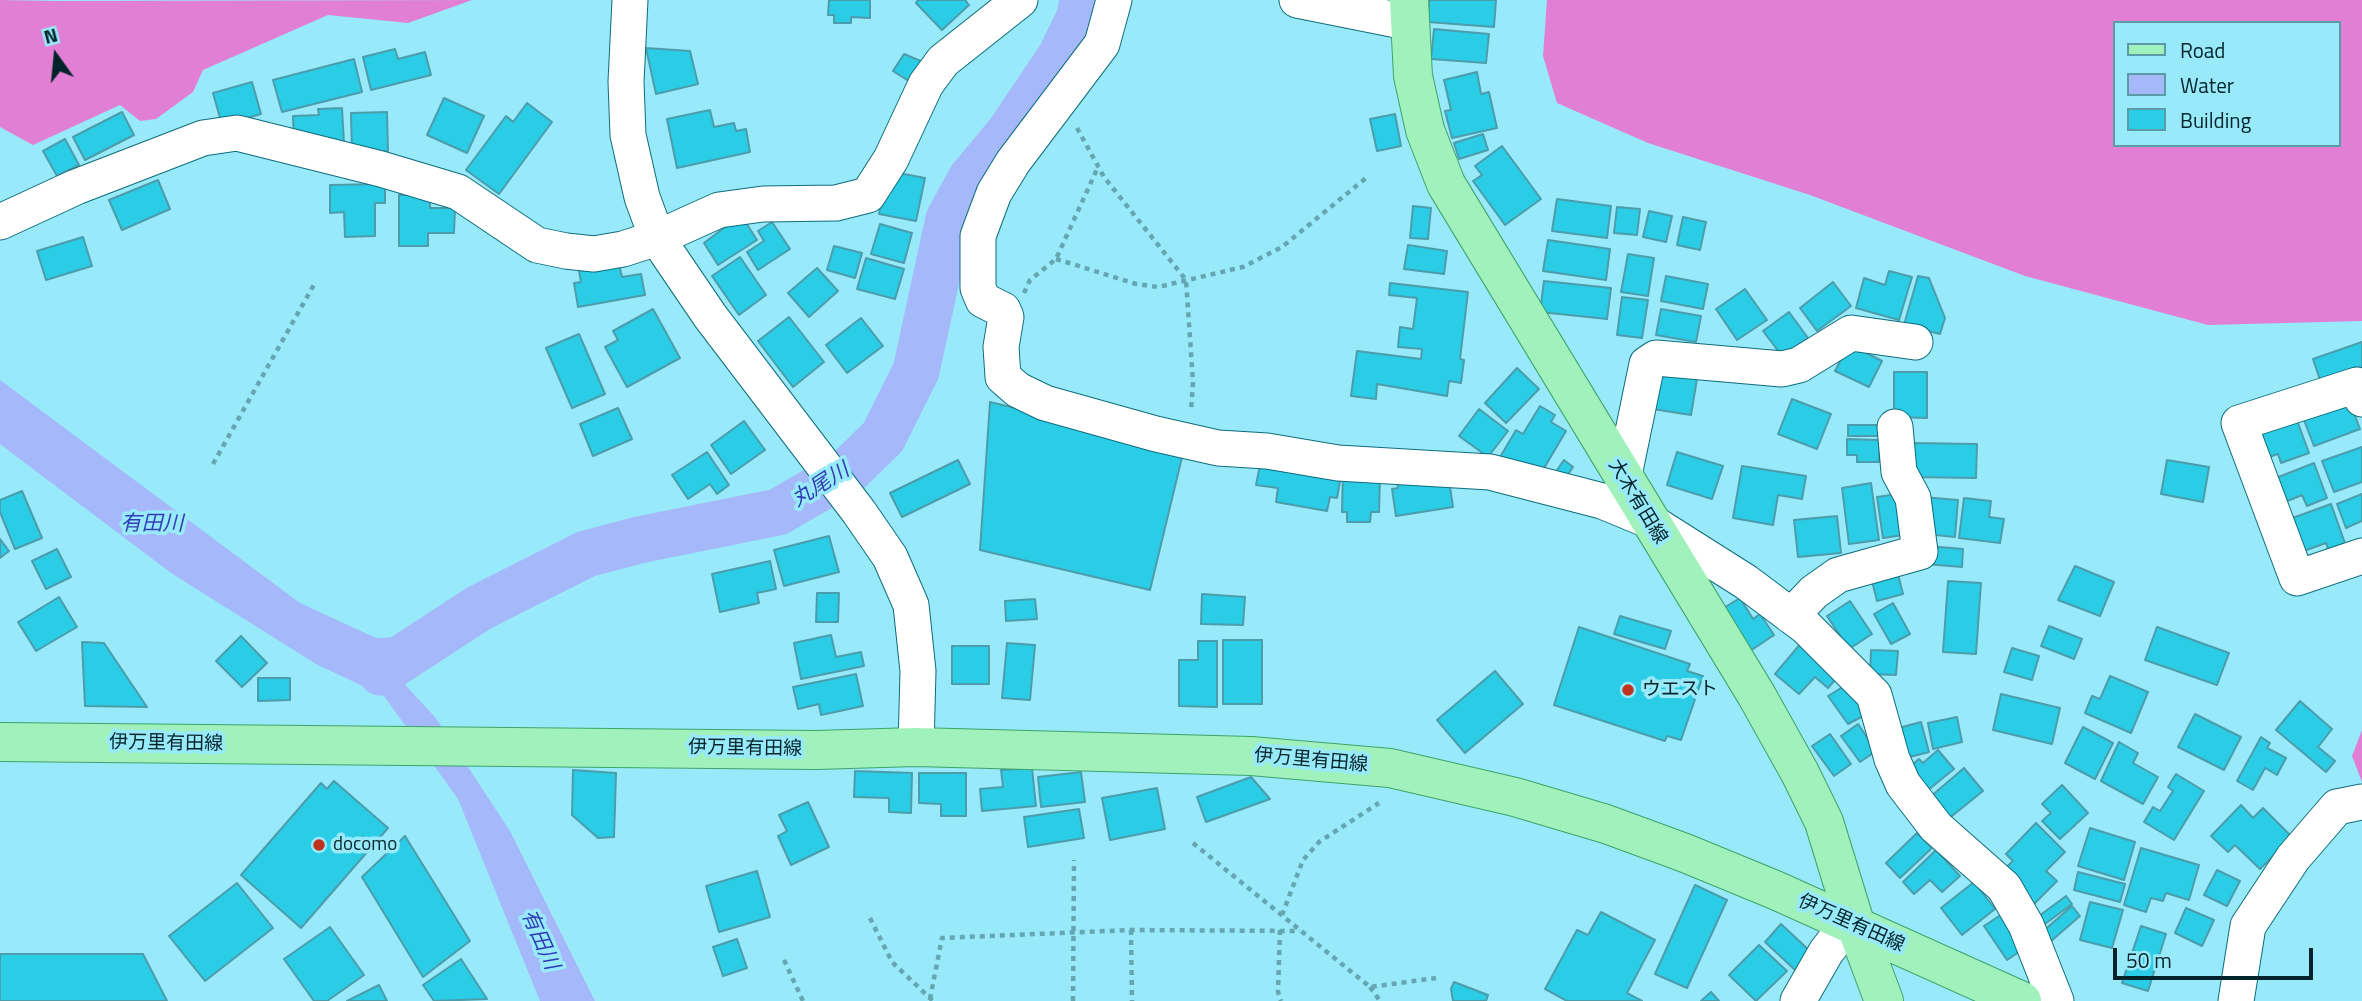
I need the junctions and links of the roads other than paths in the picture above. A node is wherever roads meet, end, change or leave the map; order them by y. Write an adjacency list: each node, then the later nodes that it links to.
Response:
1 (630, 0): 7 (street)
2 (1020, 0): 7 (street)
3 (1114, 0): 12 (street)
4 (1297, 0): 5 (street)
5 (1408, 11): 11 (main road, 大木有田線)
6 (0, 222): 7 (street)
7 (657, 238): 16 (street)
8 (1915, 342): 11 (street)
9 (2362, 399): 13 (street)
10 (1895, 427): 14 (street)
11 (1623, 480): 12 (main road, 大木有田線)
12 (1648, 520): 14 (street); 18 (main road, 大木有田線)
13 (2362, 556)
14 (1791, 616): 22 (street)
15 (0, 742): 16 (main road, 伊万里有田線)
16 (916, 747): 18 (main road, 伊万里有田線)
17 (2362, 802): 23 (street)
18 (1856, 926): 19 (street); 20 (main road, 大木有田線); 21 (main road, 伊万里有田線)
19 (1798, 1001)
20 (1884, 1001)
21 (2022, 1001)
22 (2056, 1001)
23 (2236, 1001)

